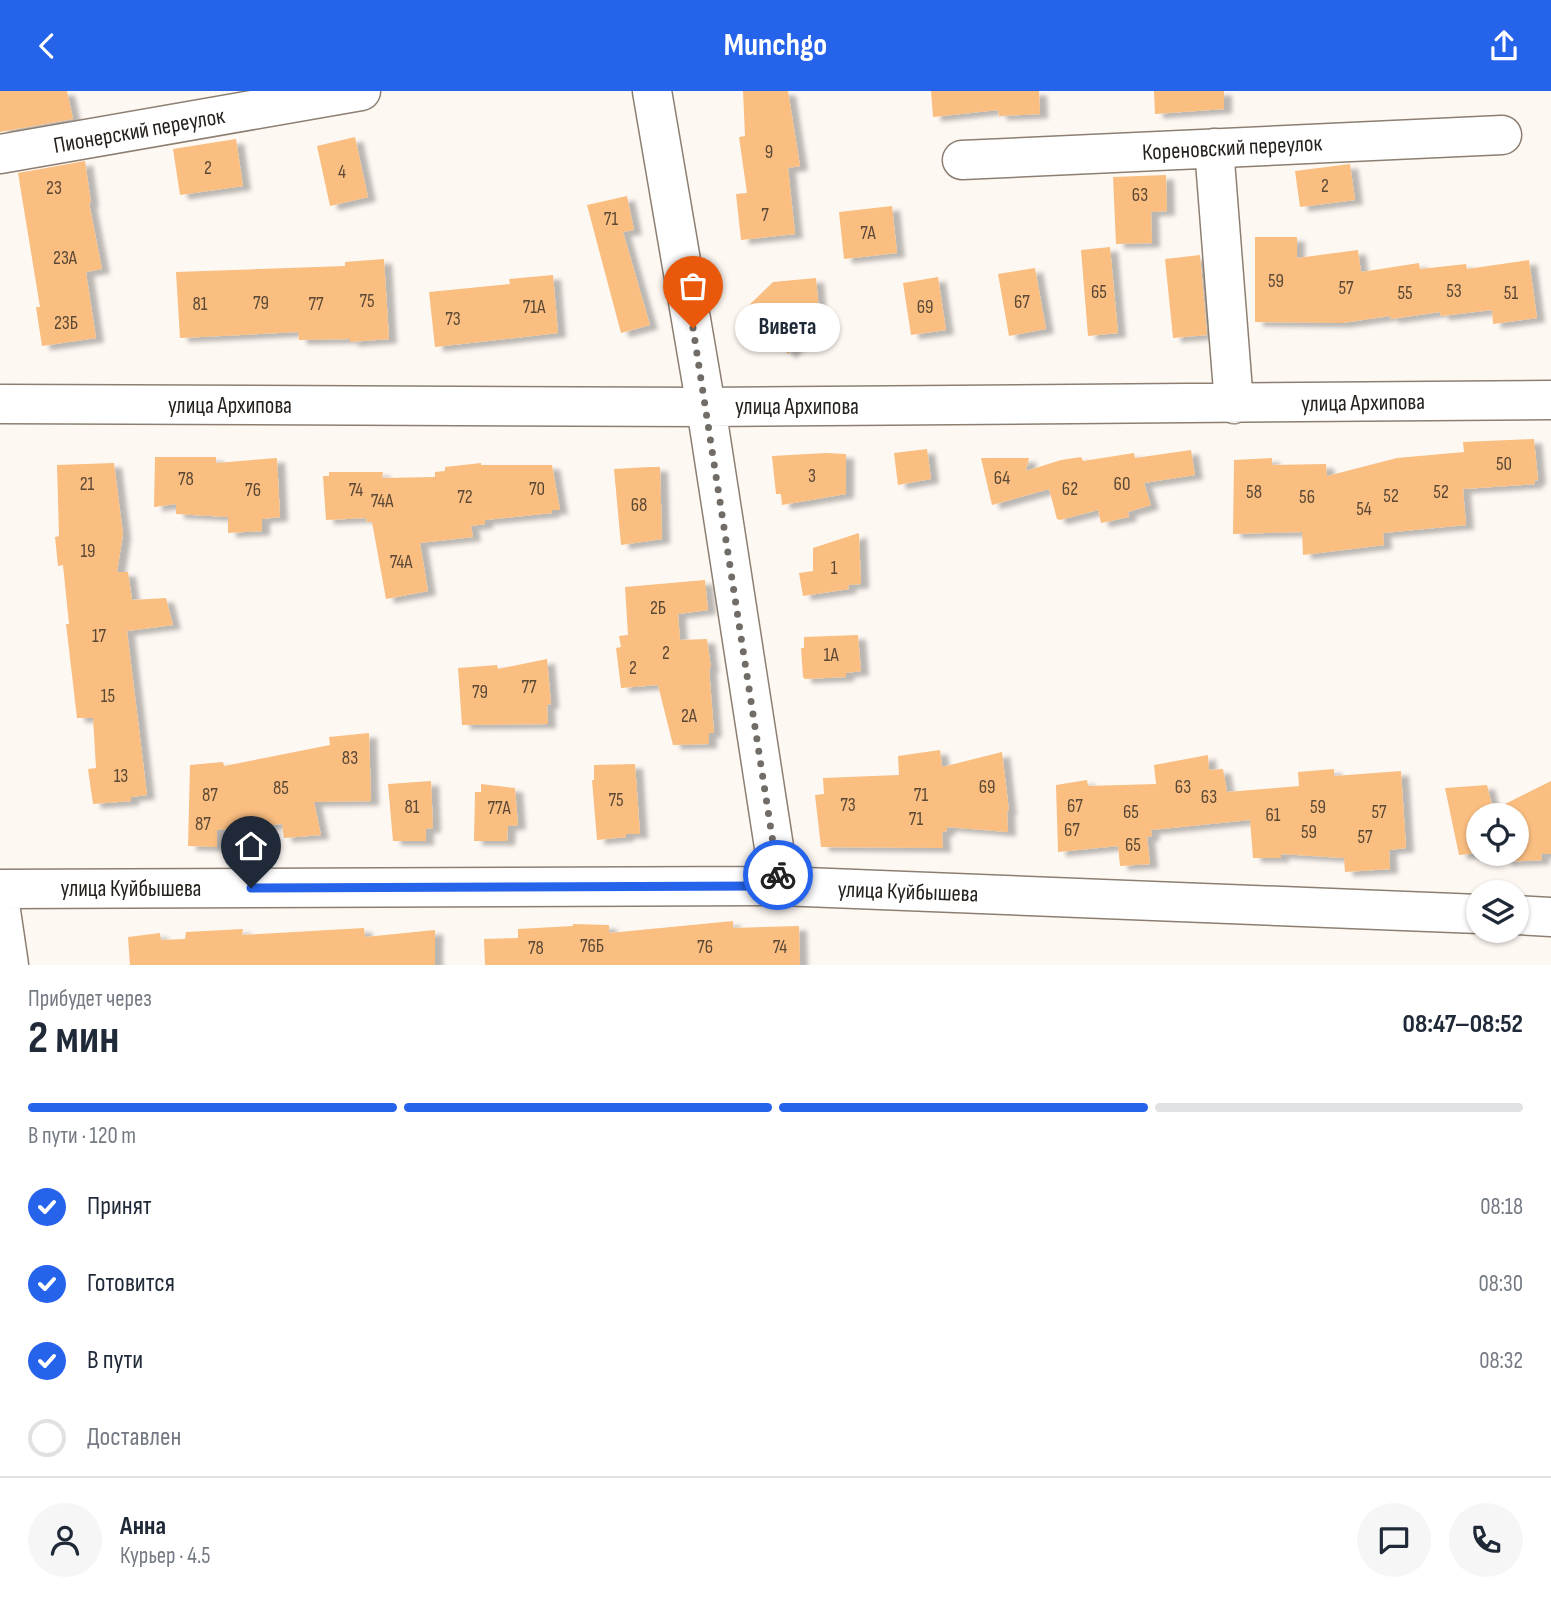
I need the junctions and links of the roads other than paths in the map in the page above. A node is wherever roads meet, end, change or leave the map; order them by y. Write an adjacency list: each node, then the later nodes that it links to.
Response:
1 (361, 91): 5 (street, Пионерский переулок)
2 (652, 91): 10 (street)
3 (1502, 135): 4 (street, Кореновский переулок)
4 (1214, 148): 6 (street, Кореновский переулок); 9 (street)
5 (0, 154)
6 (962, 160)
7 (1551, 400): 9 (street, улица Архипова)
8 (0, 404): 10 (street, улица Архипова)
9 (1234, 404): 10 (street, улица Архипова)
10 (706, 407): 11 (street)
11 (780, 886): 12 (street, улица Куйбышева); 14 (street, улица Куйбышева)
12 (0, 889)
13 (0, 904): 17 (street)
14 (1466, 913)
15 (1529, 915): 16 (street)
16 (1551, 916)
17 (9, 965)

